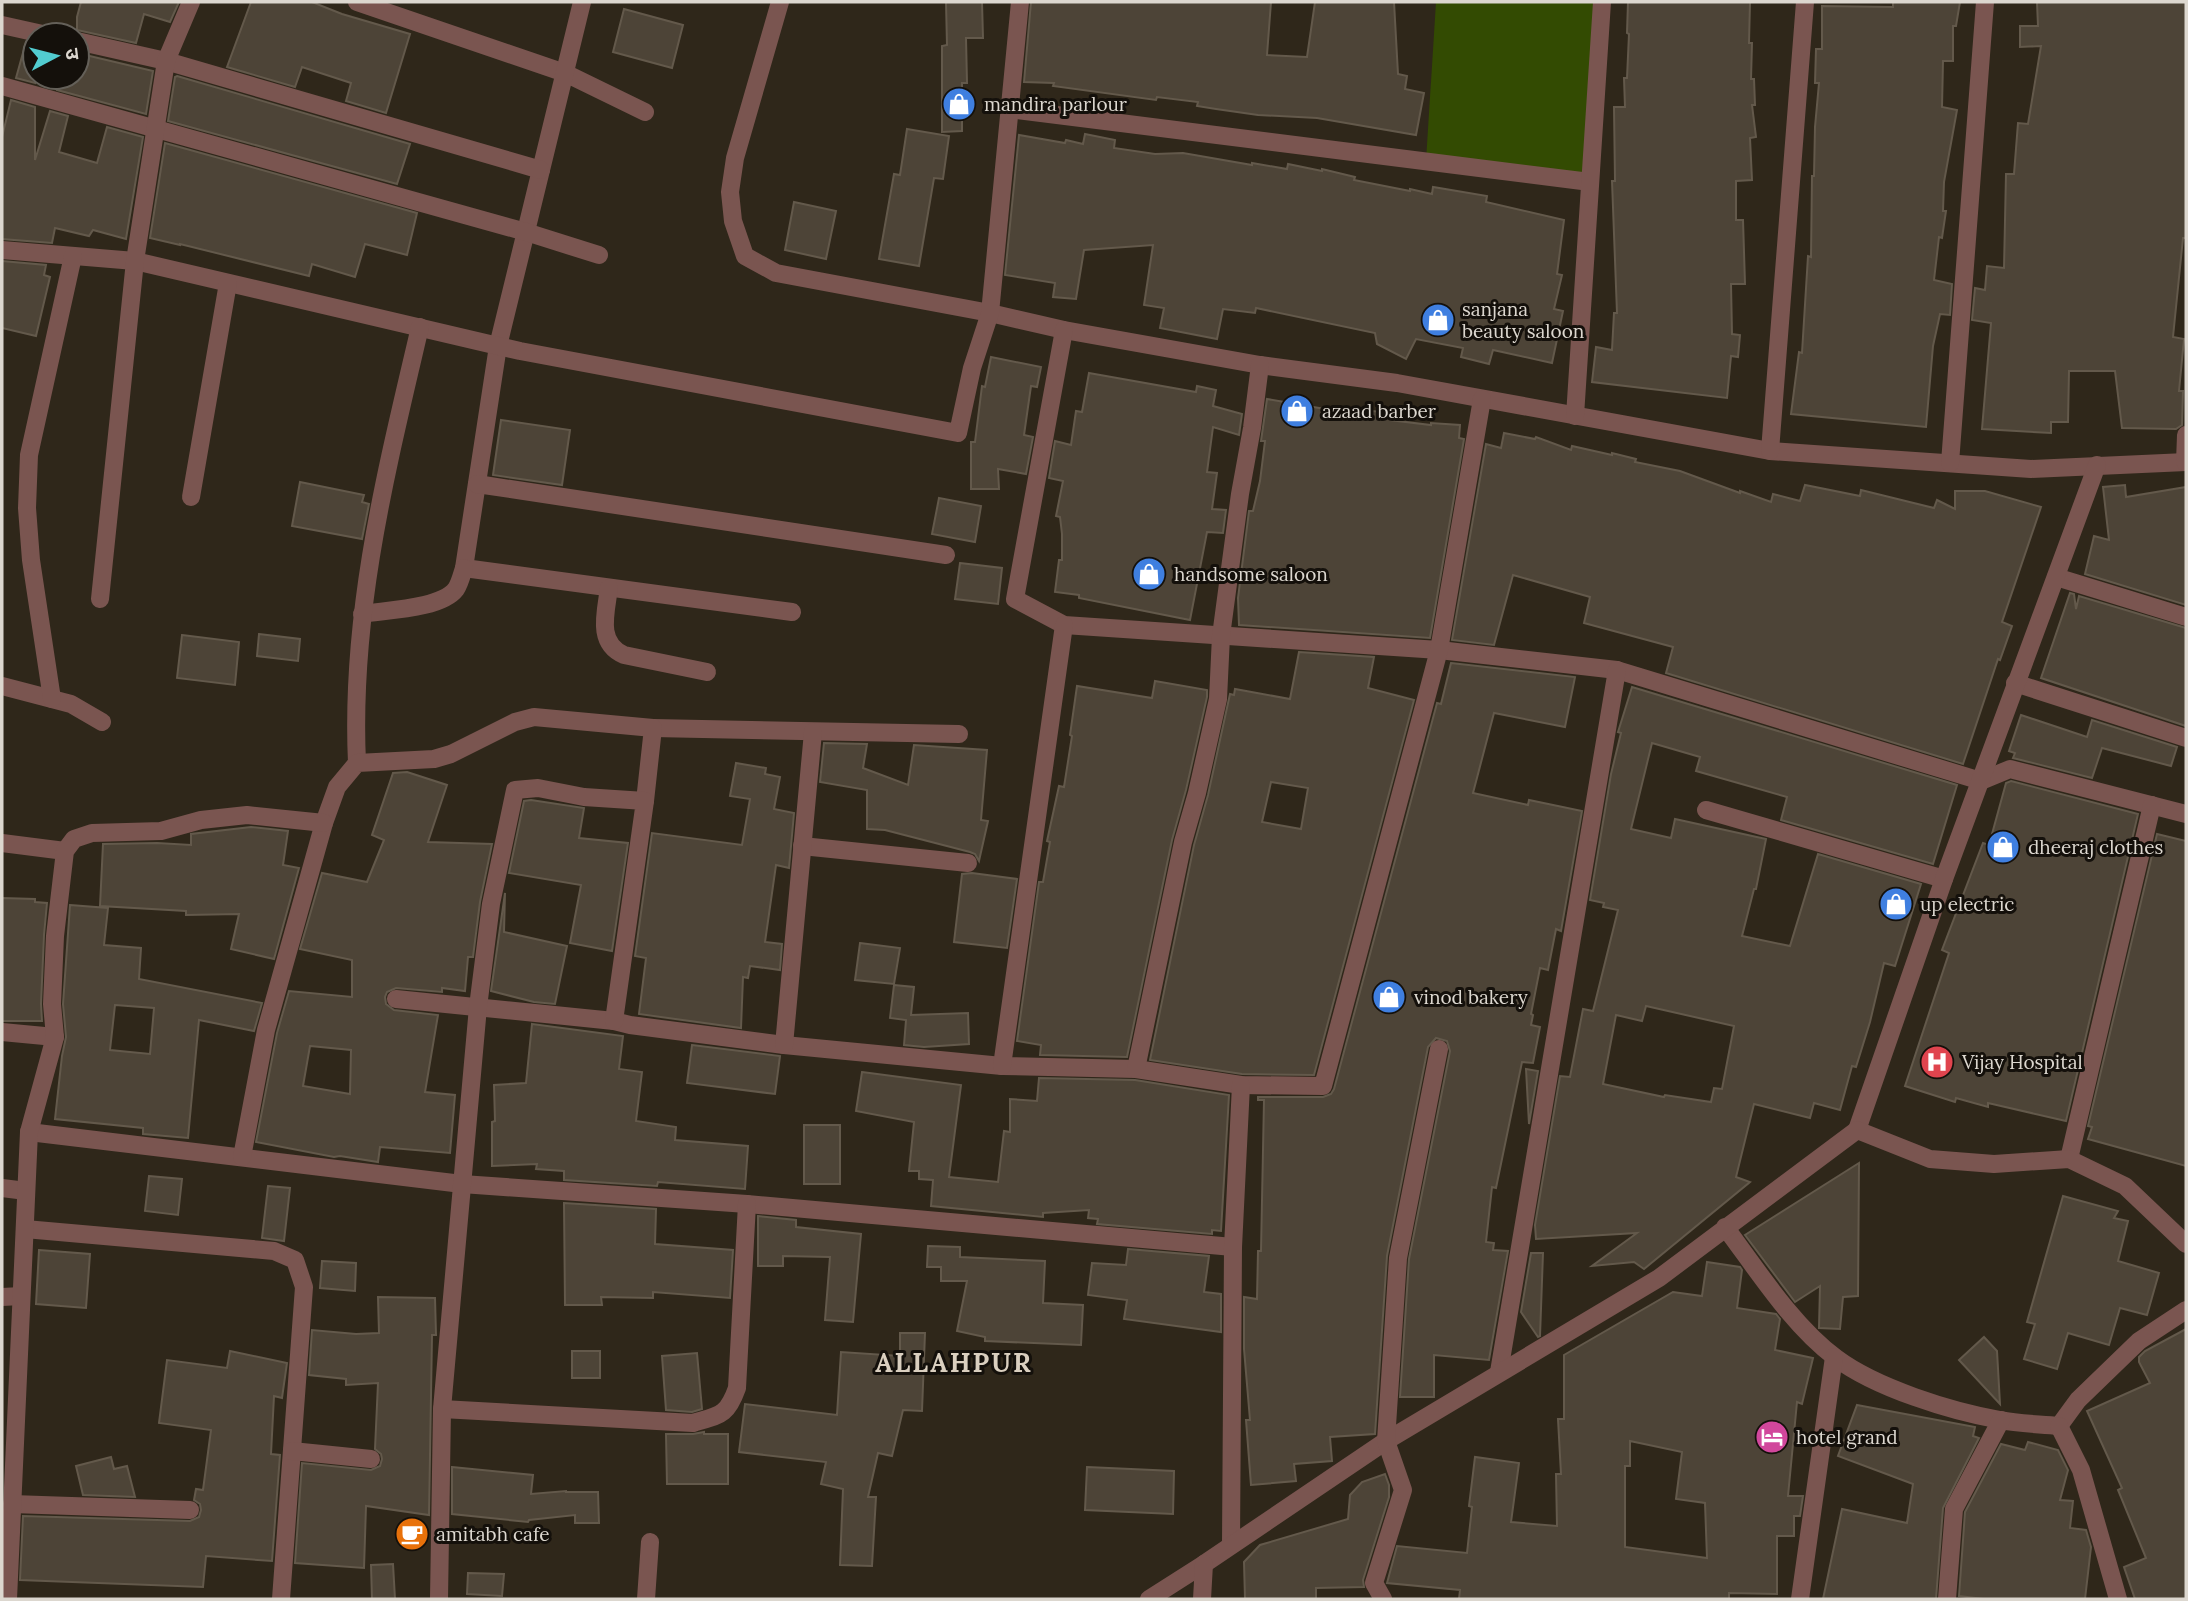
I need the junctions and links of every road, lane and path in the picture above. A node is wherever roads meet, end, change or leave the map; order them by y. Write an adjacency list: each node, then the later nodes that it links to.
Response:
1 (191, 2): 12 (street)
2 (357, 2): 13 (street)
3 (582, 2): 13 (street)
4 (780, 2): 26 (street)
5 (1020, 2): 15 (street)
6 (1602, 2): 19 (street)
7 (1805, 2): 34 (street)
8 (1985, 2): 36 (street)
9 (2, 25): 10 (street)
10 (21, 29)
11 (91, 44): 12 (street)
12 (166, 61): 17 (street); 18 (street)
13 (565, 73): 16 (street); 18 (street)
14 (2, 86): 17 (street)
15 (1009, 109): 19 (street); 26 (street)
16 (645, 112)
17 (156, 129): 20 (street); 24 (street)
18 (541, 170): 20 (street)
19 (1590, 182): 32 (street)
20 (526, 232): 22 (street); 29 (street)
21 (2, 250): 23 (street)
22 (599, 255)
23 (74, 257): 24 (street); 55 (street)
24 (135, 261): 25 (street); 44 (street)
25 (228, 283): 27 (street); 39 (street)
26 (990, 313): 28 (street); 29 (street)
27 (420, 327): 29 (street); 46 (street)
28 (1064, 330): 30 (street); 48 (street)
29 (498, 346): 38 (street)
30 (1261, 365): 31 (street); 49 (street)
31 (1482, 399): 32 (street); 50 (street)
32 (1575, 416): 34 (street)
33 (2186, 435): 35 (street)
34 (1770, 451): 36 (street)
35 (2186, 462): 37 (street)
36 (1950, 463): 37 (street)
37 (2097, 466): 42 (street)
38 (477, 484): 40 (street); 41 (street)
39 (191, 497)
40 (946, 555)
41 (464, 568): 43 (street); 46 (street)
42 (2056, 577): 47 (street); 53 (street)
43 (609, 587): 45 (street); 52 (street)
44 (100, 599)
45 (792, 612)
46 (362, 614): 61 (street)
47 (2186, 617)
48 (1064, 625): 49 (street); 80 (street)
49 (1221, 636): 50 (street); 81 (street)
50 (1439, 650): 51 (street); 82 (street)
51 (1617, 670): 62 (street); 99 (street)
52 (707, 672)
53 (2015, 683): 60 (street); 62 (street)
54 (2, 686): 55 (street)
55 (52, 699): 56 (street)
56 (102, 722)
57 (653, 728): 58 (street); 61 (street); 63 (street)
58 (813, 732): 59 (street); 69 (street)
59 (959, 734)
60 (2186, 738)
61 (357, 763): 67 (street)
62 (1981, 780): 64 (street); 72 (street)
63 (645, 801): 74 (street); 75 (street)
64 (2152, 805): 66 (street); 86 (street)
65 (1706, 810): 72 (street)
66 (2186, 814)
67 (324, 823): 70 (street); 85 (street)
68 (2, 843): 70 (street)
69 (802, 846): 71 (street); 78 (street)
70 (65, 851): 77 (street)
71 (968, 863)
72 (1944, 879): 83 (street)
73 (396, 999): 74 (street)
74 (478, 1007): 75 (street); 87 (street)
75 (614, 1021): 78 (street)
76 (2, 1032): 77 (street)
77 (55, 1037): 84 (street)
78 (784, 1045): 80 (street)
79 (1439, 1049): 104 (street)
80 (1002, 1066): 81 (street)
81 (1136, 1069): 82 (street)
82 (1241, 1085): 94 (street)
83 (1857, 1129): 86 (street); 91 (street)
84 (29, 1132): 85 (street); 89 (street)
85 (242, 1157): 87 (street)
86 (2070, 1159): 93 (street)
87 (462, 1184): 90 (street); 101 (street)
88 (2, 1188): 89 (street)
89 (26, 1191): 92 (street)
90 (747, 1204): 94 (street); 101 (street)
91 (1726, 1227): 98 (street); 99 (street)
92 (25, 1229): 95 (street); 105 (street)
93 (2186, 1244)
94 (1233, 1247): 111 (street)
95 (21, 1296): 96 (street); 100 (street)
96 (2, 1297)
97 (2186, 1310): 103 (street)
98 (1834, 1357): 102 (street); 120 (street)
99 (1499, 1373): 104 (street)
100 (10, 1390): 107 (street)
101 (442, 1409): 115 (street)
102 (2001, 1420): 103 (street); 121 (street)
103 (2059, 1426): 122 (street)
104 (1386, 1441): 111 (street); 119 (street)
105 (292, 1451): 106 (street); 114 (street)
106 (371, 1459)
107 (7, 1481): 108 (street)
108 (12, 1504): 109 (street); 113 (street)
109 (190, 1510)
110 (650, 1542): 116 (street)
111 (1231, 1544): 112 (street)
112 (1204, 1564): 117 (street); 118 (street)
113 (8, 1599)
114 (281, 1599)
115 (439, 1599)
116 (646, 1599)
117 (1149, 1599)
118 (1202, 1599)
119 (1383, 1599)
120 (1800, 1599)
121 (1947, 1599)
122 (2118, 1599)

